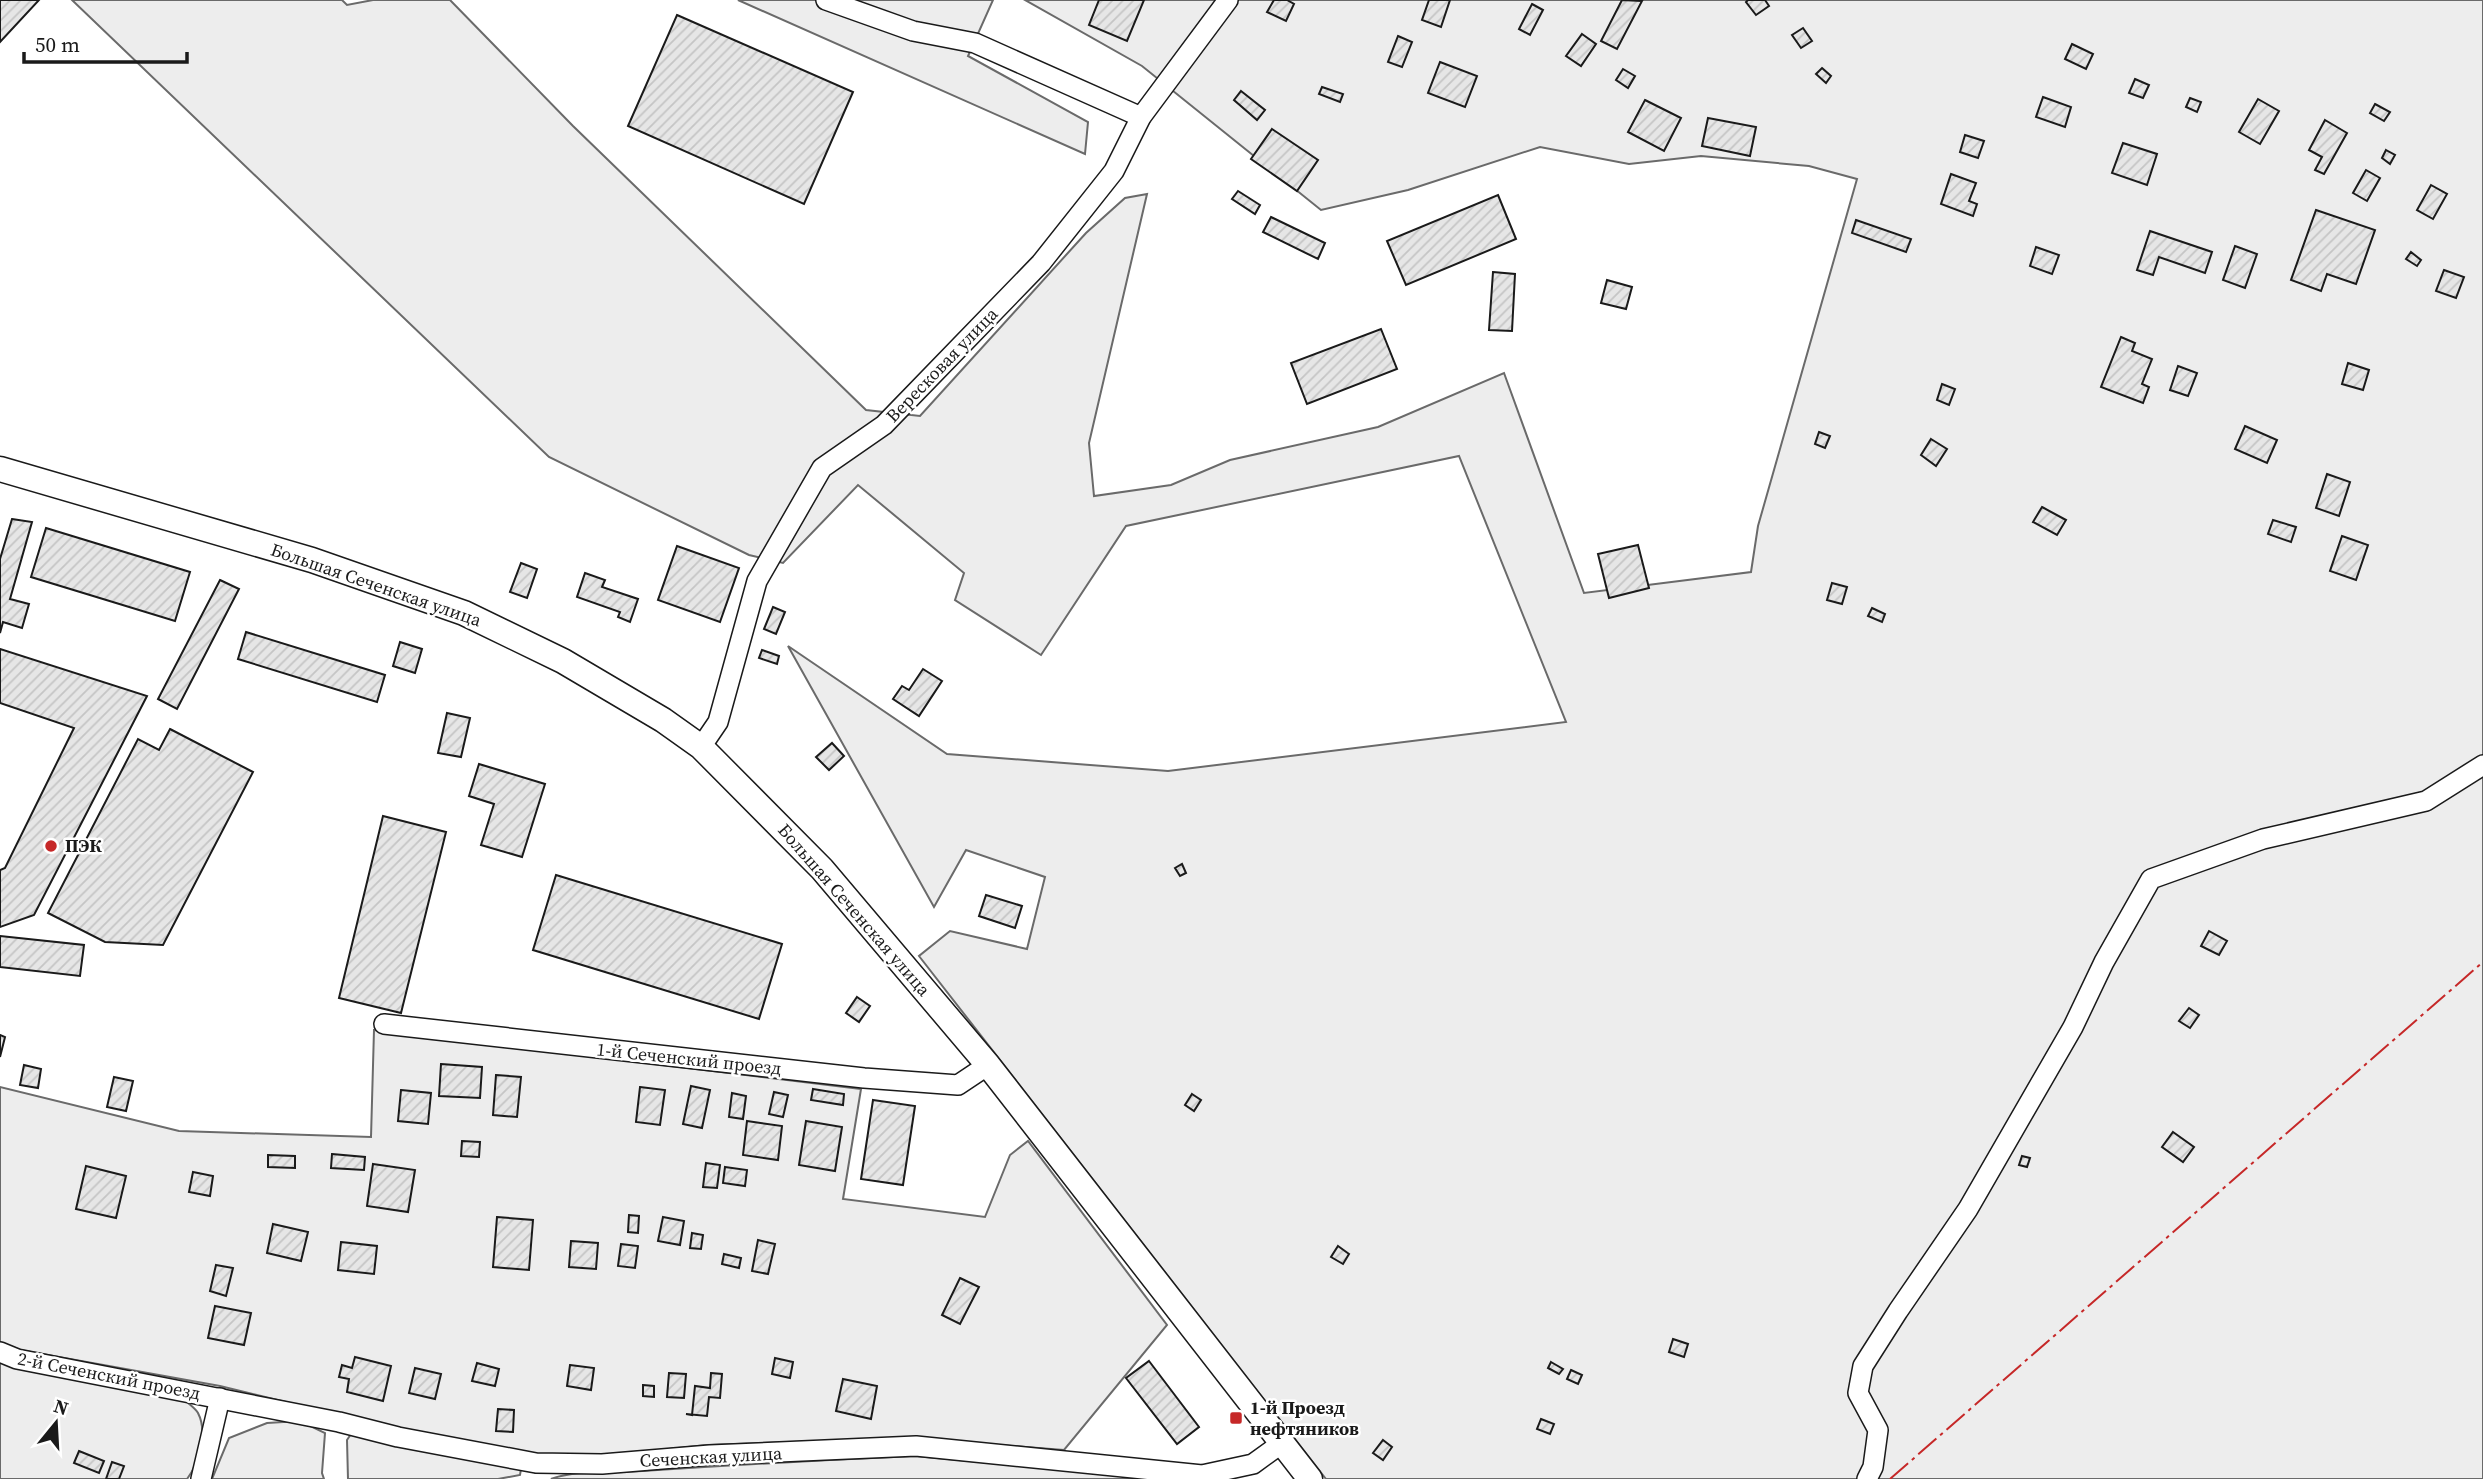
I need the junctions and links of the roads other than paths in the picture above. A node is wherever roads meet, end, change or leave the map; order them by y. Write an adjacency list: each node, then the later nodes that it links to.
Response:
1 (826, 0): 3 (street)
2 (1227, 0): 3 (street, Вересковая улица)
3 (1141, 117): 5 (street, Вересковая улица)
4 (0, 470): 5 (street, Большая Сеченская улица)
5 (701, 747): 8 (street, Большая Сеченская улица)
6 (2483, 765): 14 (street)
7 (384, 1024): 8 (street, 1-й Сеченский проезд)
8 (988, 1065): 11 (street, Большая Сеченская улица)
9 (0, 1352): 10 (street, 2-й Сеченский проезд)
10 (220, 1398): 11 (street, Сеченская улица); 12 (street)
11 (1282, 1443): 13 (street, Большая Сеченская улица)
12 (201, 1479)
13 (1310, 1479)
14 (1867, 1479)

